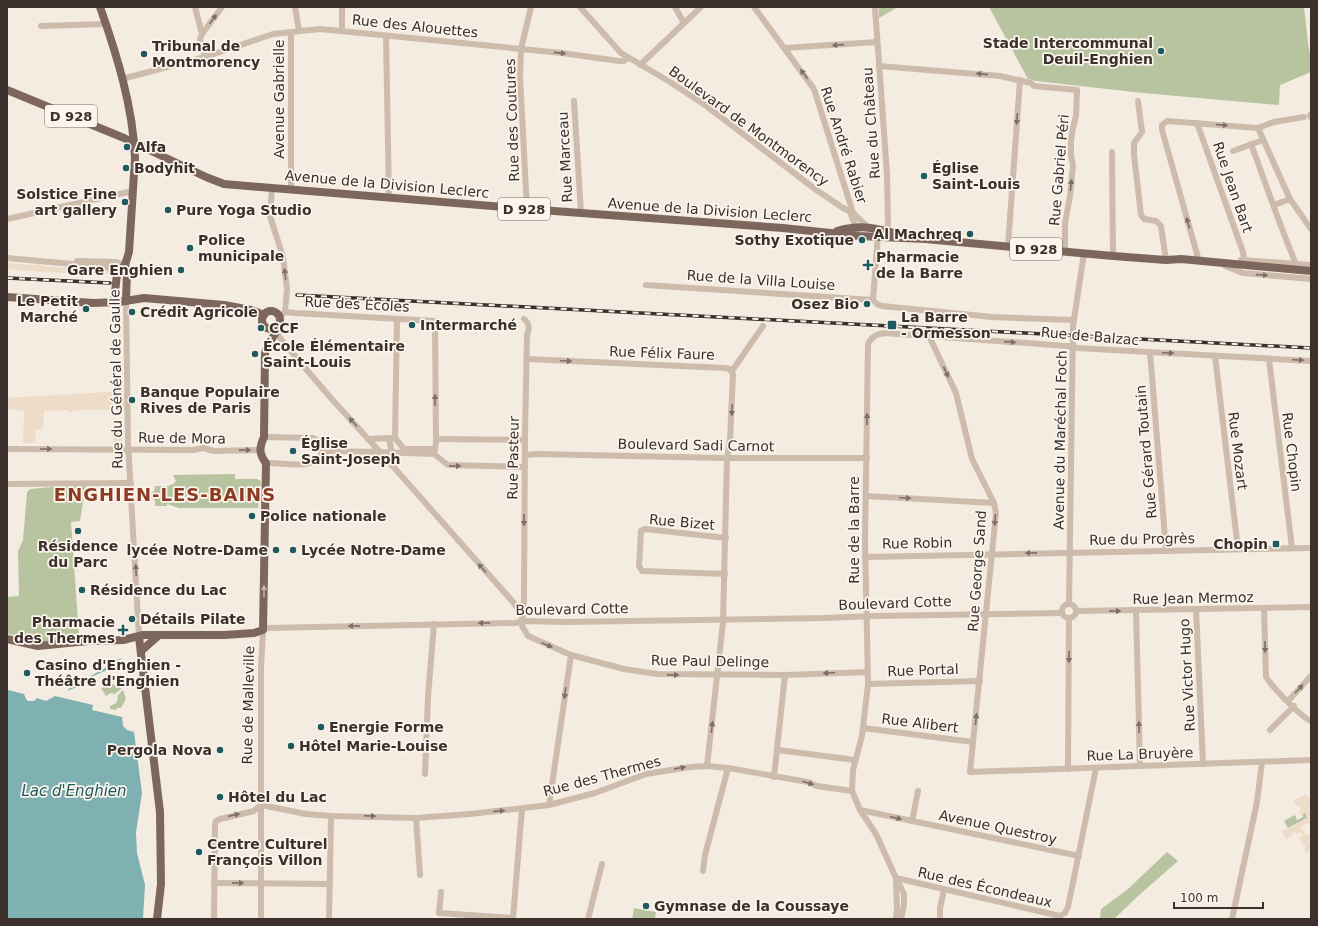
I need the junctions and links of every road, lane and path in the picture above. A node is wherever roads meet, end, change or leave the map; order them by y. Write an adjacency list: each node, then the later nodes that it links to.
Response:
1 (100, 7): 12 (main road, Rue du Général de Gaulle)
2 (195, 7): 18 (street)
3 (222, 7): 18 (street, one-way to 3)
4 (295, 7): 15 (street)
5 (342, 7): 16 (street)
6 (531, 7): 22 (street, Rue des Coutures)
7 (580, 7): 24 (street, Boulevard de Montmorency)
8 (674, 7): 13 (street)
9 (701, 7): 13 (street)
10 (754, 7): 21 (street, Rue André Rabier)
11 (875, 7): 20 (street, Rue du Château)
12 (106, 24): 14 (street); 27 (main road, Rue du Général de Gaulle)
13 (684, 24): 25 (street)
14 (41, 26)
15 (300, 30): 16 (street, Rue des Alouettes); 17 (street, Rue des Alouettes)
16 (342, 30): 19 (street, Rue des Alouettes)
17 (291, 32): 23 (street, Rue des Alouettes); 41 (street, Avenue Gabrielle)
18 (202, 34): 23 (street)
19 (386, 36): 22 (street, Rue des Alouettes); 43 (street)
20 (877, 42): 21 (street, one-way to 21); 26 (street, Rue du Château)
21 (785, 48): 48 (street, Rue André Rabier, one-way to 21)
22 (521, 49): 24 (street, Rue des Alouettes, one-way to 24); 46 (street, Rue des Coutures)
23 (205, 57): 27 (street, Rue des Alouettes)
24 (628, 58): 25 (street, Boulevard de Montmorency)
25 (640, 65): 48 (street, Boulevard de Montmorency)
26 (879, 66): 28 (street, one-way to 26); 54 (street, Rue du Château)
27 (122, 79): 36 (main road, Rue du Général de Gaulle)
28 (1020, 80): 56 (street, one-way to 56); 57 (street, Rue Gabriel Péri, one-way to 28)
29 (7, 90): 36 (main road, Avenue de la Division Leclerc / D 928)
30 (574, 101): 47 (street, Rue Marceau)
31 (1138, 101): 61 (street)
32 (1308, 117): 34 (street)
33 (1197, 123): 34 (street, one-way to 34); 62 (street, one-way to 33); 65 (street, Rue Jean Bart)
34 (1258, 128): 35 (street)
35 (1263, 140): 37 (street); 44 (street)
36 (134, 143): 40 (main road, Avenue de la Division Leclerc / D 928); 42 (main road, Rue du Général de Gaulle)
37 (1251, 144): 38 (street); 45 (street)
38 (1233, 151)
39 (1112, 152): 59 (street)
40 (272, 188): 41 (main road, Avenue de la Division Leclerc / D 928); 81 (street, one-way to 40)
41 (291, 190): 43 (main road, Avenue de la Division Leclerc / D 928)
42 (133, 191): 49 (street); 67 (main road, Rue du Général de Gaulle)
43 (389, 198): 46 (main road, Avenue de la Division Leclerc / D 928)
44 (1290, 199): 45 (street); 52 (street)
45 (1274, 205): 69 (street)
46 (527, 209): 47 (main road, Avenue de la Division Leclerc / D 928)
47 (581, 213): 53 (main road, Avenue de la Division Leclerc / D 928)
48 (852, 213): 50 (street, Rue André Rabier); 51 (street, Boulevard de Montmorency)
49 (7, 219)
50 (853, 225): 51 (main road, Avenue de la Division Leclerc / D 928); 53 (main road, Avenue de la Division Leclerc / D 928); 55 (street, Rue André Rabier)
51 (868, 227): 54 (main road, Avenue de la Division Leclerc / D 928)
52 (1311, 230)
53 (831, 232): 55 (main road, Avenue de la Division Leclerc / D 928)
54 (883, 235): 55 (main road, Avenue de la Division Leclerc / D 928); 56 (main road, Avenue de la Division Leclerc / D 928); 78 (street, Rue du Château)
55 (859, 236)
56 (1008, 246): 57 (main road, D 928)
57 (1065, 251): 58 (main road, D 928)
58 (1084, 253): 59 (main road, D 928); 85 (street, Avenue du Maréchal Foch)
59 (1113, 256): 61 (main road, D 928)
60 (7, 258): 63 (street)
61 (1166, 260): 64 (main road)
62 (1199, 261): 64 (main road); 68 (main road)
63 (46, 262): 66 (street); 67 (street)
64 (1181, 262): 68 (main road)
65 (1242, 262): 68 (main road); 69 (street); 71 (main road)
66 (77, 264): 67 (street); 72 (street)
67 (123, 264): 72 (main road, Rue du Général de Gaulle); 75 (main road, Rue du Général de Gaulle)
68 (1225, 264): 73 (street, one-way to 73)
69 (1296, 264): 70 (street)
70 (1311, 265)
71 (1311, 271)
72 (117, 274): 80 (main road, Rue du Général de Gaulle)
73 (1311, 279)
74 (646, 285): 78 (street, Rue de la Villa Louise)
75 (126, 289): 77 (main road); 79 (main road, Rue du Général de Gaulle)
76 (7, 297): 80 (main road)
77 (144, 298): 79 (main road); 82 (main road)
78 (873, 300): 85 (street, Rue de la Villa Louise)
79 (126, 301): 80 (main road); 103 (street, Rue du Général de Gaulle)
80 (114, 302)
81 (282, 315): 82 (main road); 83 (street, Rue des Écoles); 87 (main road)
82 (264, 316): 87 (main road)
83 (397, 319): 98 (street); 99 (street, Rue des Écoles, one-way to 83)
84 (524, 320): 94 (street, Rue Pasteur)
85 (1074, 320): 90 (street, Avenue du Maréchal Foch)
86 (763, 326): 96 (street)
87 (275, 330): 97 (main road); 100 (street, Rue Paul Delinge, one-way to 87)
88 (929, 336): 89 (street, Rue de Balzac); 90 (street, Rue de Balzac, one-way to 90); 120 (street, Rue George Sand, one-way to 120)
89 (870, 340): 113 (street, Rue de la Barre, one-way to 89)
90 (1073, 347): 91 (street, Rue de Balzac); 126 (street, Avenue du Maréchal Foch)
91 (1150, 352): 92 (street, Rue de Balzac, one-way to 92); 125 (street, Rue Gérard Toutain)
92 (1215, 356): 93 (street, Rue de Balzac); 124 (street, Rue Mozart)
93 (1269, 358): 95 (street, Rue de Balzac, one-way to 95); 122 (street, Rue Chopin)
94 (527, 359): 96 (street, Rue Félix Faure, one-way to 96); 101 (street, Rue Pasteur)
95 (1311, 361)
96 (732, 371): 112 (street, Rue Félix Faure, one-way to 112)
97 (264, 437): 104 (main road); 105 (street)
98 (392, 438): 100 (street); 106 (street); 110 (street)
99 (436, 439): 101 (street); 109 (street)
100 (370, 440): 107 (street); 108 (street, Rue Paul Delinge)
101 (525, 440): 111 (street, Rue Pasteur)
102 (7, 449): 103 (street, Rue de Mora, one-way to 103)
103 (128, 449): 104 (street, Rue de Mora, one-way to 104); 117 (street, Rue du Général de Gaulle)
104 (260, 450): 114 (main road, Rue de Malleville)
105 (322, 451): 107 (street); 114 (street)
106 (404, 451): 109 (street); 110 (street)
107 (365, 452): 108 (street)
108 (380, 452): 110 (street); 115 (street, Rue Paul Delinge)
109 (434, 452): 116 (street, one-way to 116)
110 (392, 453): 115 (street)
111 (525, 455): 112 (street, Boulevard Sadi Carnot); 116 (street, Rue Pasteur)
112 (727, 458): 113 (street, Boulevard Sadi Carnot); 121 (street, Rue Félix Faure)
113 (866, 458): 119 (street, Rue de la Barre)
114 (266, 463): 145 (main road, Rue de Malleville, one-way to 114)
115 (390, 463): 131 (street, Rue Paul Delinge, one-way to 115)
116 (525, 467): 130 (street, Rue Pasteur, one-way to 130)
117 (131, 483): 118 (street); 148 (street, Rue du Général de Gaulle, one-way to 117)
118 (7, 484)
119 (866, 496): 120 (street, one-way to 120); 128 (street, Rue de la Barre)
120 (994, 502): 127 (street, Rue George Sand, one-way to 127)
121 (726, 538): 129 (street, Rue Félix Faure); 129 (street, Rue Bizet)
122 (1292, 548): 123 (street, Rue du Progrès); 124 (street, Rue du Progrès)
123 (1311, 548)
124 (1238, 549): 125 (street, Rue du Progrès)
125 (1166, 550): 126 (street, Rue du Progrès)
126 (1070, 553): 127 (street, Rue du Progrès, one-way to 127); 132 (street, Avenue du Maréchal Foch)
127 (992, 554): 128 (street, Rue Robin); 139 (street, Rue George Sand)
128 (866, 557): 140 (street, Rue de la Barre)
129 (725, 574): 142 (street, Rue Félix Faure)
130 (524, 598): 131 (street); 143 (street, Rue Pasteur)
131 (513, 602): 143 (street, Rue Paul Delinge)
132 (1069, 604): 137 (street); 138 (street)
133 (1311, 607): 134 (street, Rue Jean Mermoz)
134 (1264, 608): 136 (street, Rue Jean Mermoz); 159 (street, one-way to 159)
135 (1136, 610): 136 (street, Rue Jean Mermoz); 137 (street, Rue Jean Mermoz, one-way to 135); 171 (street, one-way to 135)
136 (1196, 610): 169 (street, Rue Victor Hugo)
137 (1076, 611): 141 (street)
138 (1062, 612): 139 (street); 141 (street)
139 (986, 614): 140 (street, Boulevard Cotte); 157 (street, Rue George Sand)
140 (866, 616): 142 (street, Boulevard Cotte); 153 (street, Rue de la Barre)
141 (1069, 618): 174 (street, one-way to 174)
142 (723, 620): 143 (street, Boulevard Cotte); 154 (street, Rue Félix Faure)
143 (523, 621): 144 (street, Boulevard Cotte, one-way to 144); 152 (street, Rue Paul Delinge, one-way to 152)
144 (434, 624): 145 (street, Boulevard Cotte, one-way to 145); 176 (street)
145 (263, 630): 147 (main road, Boulevard Cotte); 180 (street, Rue de Malleville)
146 (7, 635): 148 (main road)
147 (158, 636): 148 (main road, Boulevard Cotte); 151 (main road)
148 (139, 637): 150 (main road); 151 (main road)
149 (7, 639): 150 (main road)
150 (123, 640): 151 (main road)
151 (141, 653): 197 (main road)
152 (571, 655): 154 (street, Rue Paul Delinge, one-way to 154); 181 (street, one-way to 181)
153 (868, 672): 155 (street, Rue Paul Delinge, one-way to 155); 158 (street, Rue de la Barre)
154 (718, 674): 155 (street, Rue Paul Delinge); 170 (street, Rue Félix Faure, one-way to 154)
155 (785, 675): 165 (street)
156 (1311, 676): 159 (street, one-way to 156)
157 (980, 681): 158 (street, Rue Portal); 164 (street, Rue George Sand, one-way to 157)
158 (868, 684): 162 (street, Rue de la Barre)
159 (1288, 701): 160 (street)
160 (1294, 706): 161 (street); 163 (street)
161 (1311, 721)
162 (863, 728): 164 (street, Rue Alibert); 166 (street, Rue de la Barre)
163 (1270, 730)
164 (974, 742): 175 (street, Rue George Sand)
165 (778, 750): 166 (street); 177 (street)
166 (855, 760): 178 (street, Rue de la Barre)
167 (1311, 760): 168 (street, Rue La Bruyère)
168 (1262, 762): 169 (street, Rue La Bruyère); 205 (street)
169 (1203, 764): 171 (street, Rue La Bruyère)
170 (708, 766): 172 (street, Rue des Thermes); 181 (street, Rue des Thermes, one-way to 170)
171 (1140, 766): 173 (street, Rue La Bruyère)
172 (728, 768): 177 (street, Rue des Thermes); 189 (street)
173 (1096, 768): 174 (street, Rue La Bruyère); 187 (street, Rue des Écondeaux)
174 (1068, 769): 175 (street, Rue La Bruyère)
175 (970, 772)
176 (425, 774)
177 (774, 777): 178 (street, Rue des Thermes, one-way to 178)
178 (852, 791): 183 (street)
179 (918, 791): 186 (street)
180 (261, 805): 184 (street, Rue des Thermes); 192 (street, one-way to 180); 193 (street, Rue de Malleville)
181 (549, 805): 182 (street, Rue des Thermes)
182 (522, 809): 185 (street, Rue des Thermes, one-way to 182); 196 (street)
183 (860, 810): 186 (street, Avenue Questroy, one-way to 186); 191 (street)
184 (331, 816): 185 (street, Rue des Thermes, one-way to 185); 194 (street)
185 (416, 818): 190 (street)
186 (912, 821): 187 (street, Avenue Questroy)
187 (1079, 856): 195 (street, Rue des Écondeaux)
188 (602, 864): 201 (street)
189 (703, 871)
190 (420, 875)
191 (896, 878): 195 (street, Rue des Écondeaux); 202 (street); 203 (street)
192 (214, 883): 193 (street, one-way to 193); 198 (street)
193 (262, 883): 194 (street); 199 (street, Rue de Malleville)
194 (330, 884): 200 (street)
195 (944, 890): 204 (street)
196 (441, 892)
197 (157, 919)
198 (214, 919)
199 (261, 919)
200 (329, 919)
201 (588, 919)
202 (896, 919)
203 (901, 919)
204 (940, 919)
205 (1232, 919)

